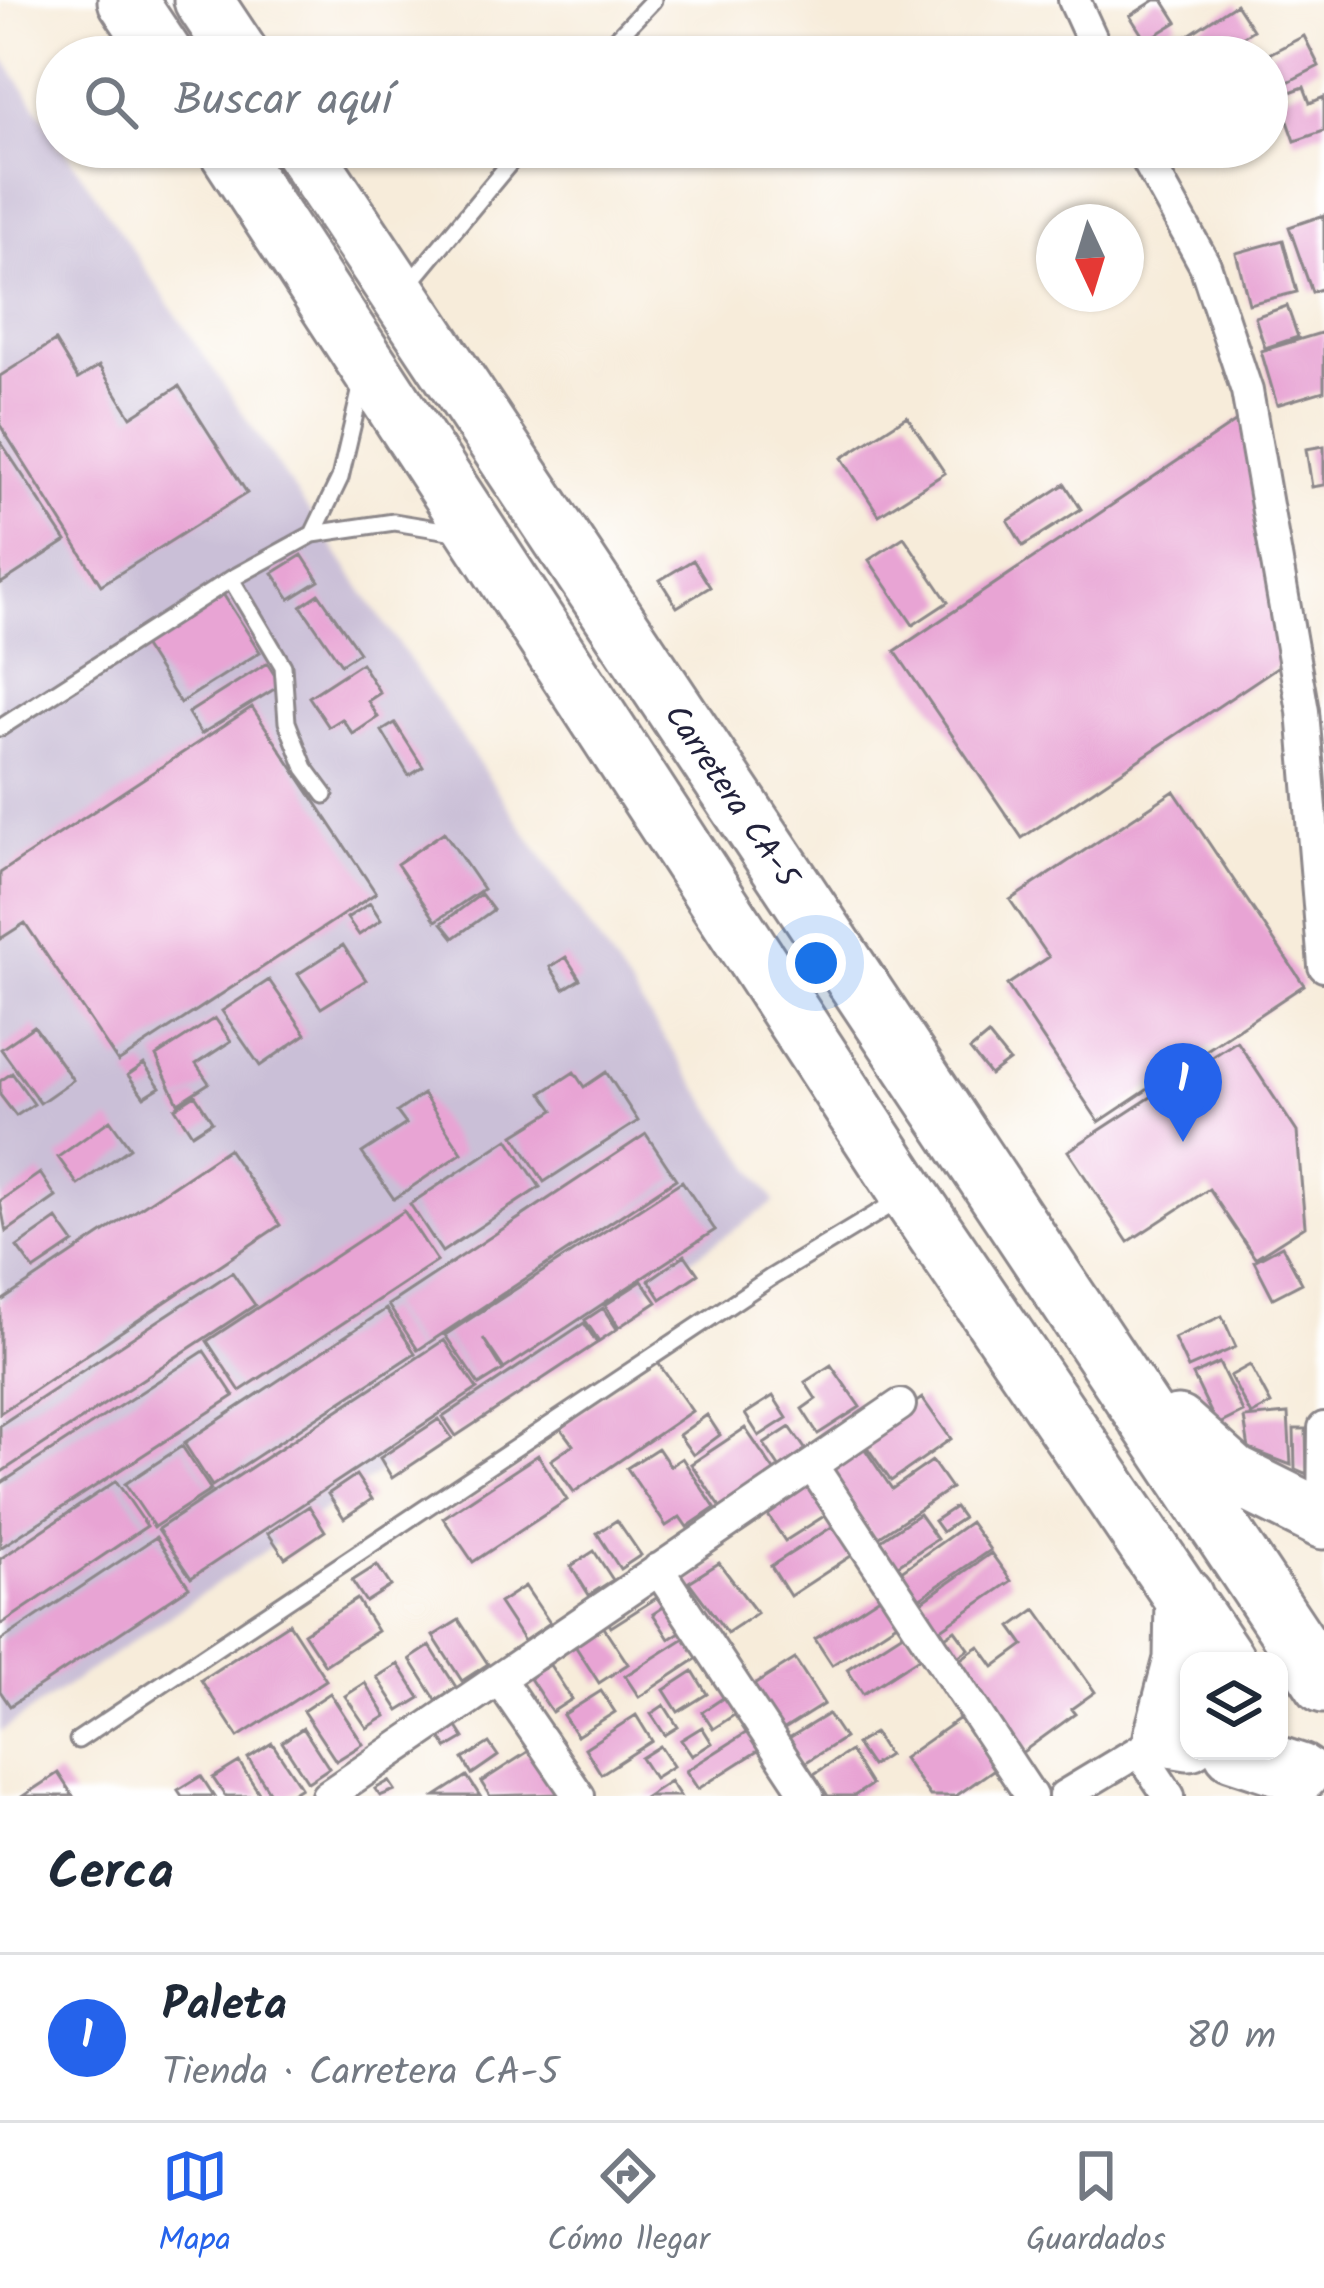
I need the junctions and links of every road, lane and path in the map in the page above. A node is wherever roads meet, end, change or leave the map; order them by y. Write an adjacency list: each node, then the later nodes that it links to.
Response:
1 (127, 0): 5 (highway)
2 (202, 0): 6 (highway)
3 (653, 0): 7 (lane)
4 (1074, 0): 8 (street)
5 (151, 36)
6 (227, 36)
7 (619, 36)
8 (1090, 36)
9 (240, 168): 14 (highway, Carretera CA-5)
10 (315, 168): 13 (highway, Carretera CA-5)
11 (506, 168): 13 (lane)
12 (1151, 168): 19 (street)
13 (400, 296): 23 (highway, Carretera CA-5)
14 (367, 357): 15 (lane); 16 (highway, Carretera CA-5)
15 (313, 534): 16 (lane); 17 (lane)
16 (488, 542): 22 (highway, Carretera CA-5)
17 (231, 579): 18 (lane); 20 (lane)
18 (0, 728)
19 (1317, 763): 21 (street)
20 (325, 795)
21 (1324, 966)
22 (909, 1194): 29 (highway, Carretera CA-5); 34 (lane)
23 (1104, 1351): 27 (highway); 31 (highway, Carretera CA-5)
24 (900, 1405): 26 (street)
25 (1324, 1428): 27 (street)
26 (813, 1467): 28 (street); 41 (street)
27 (1323, 1520)
28 (658, 1569): 32 (street); 40 (street)
29 (1184, 1598): 30 (highway, Carretera CA-5); 33 (highway)
30 (1220, 1652)
31 (1308, 1660)
32 (500, 1679): 37 (street); 39 (street)
33 (1170, 1737): 42 (street); 43 (street)
34 (78, 1740)
35 (1264, 1760): 36 (highway)
36 (1298, 1770)
37 (364, 1786): 38 (street)
38 (327, 1796)
39 (579, 1796)
40 (808, 1796)
41 (1031, 1796)
42 (1064, 1796)
43 (1169, 1796)

